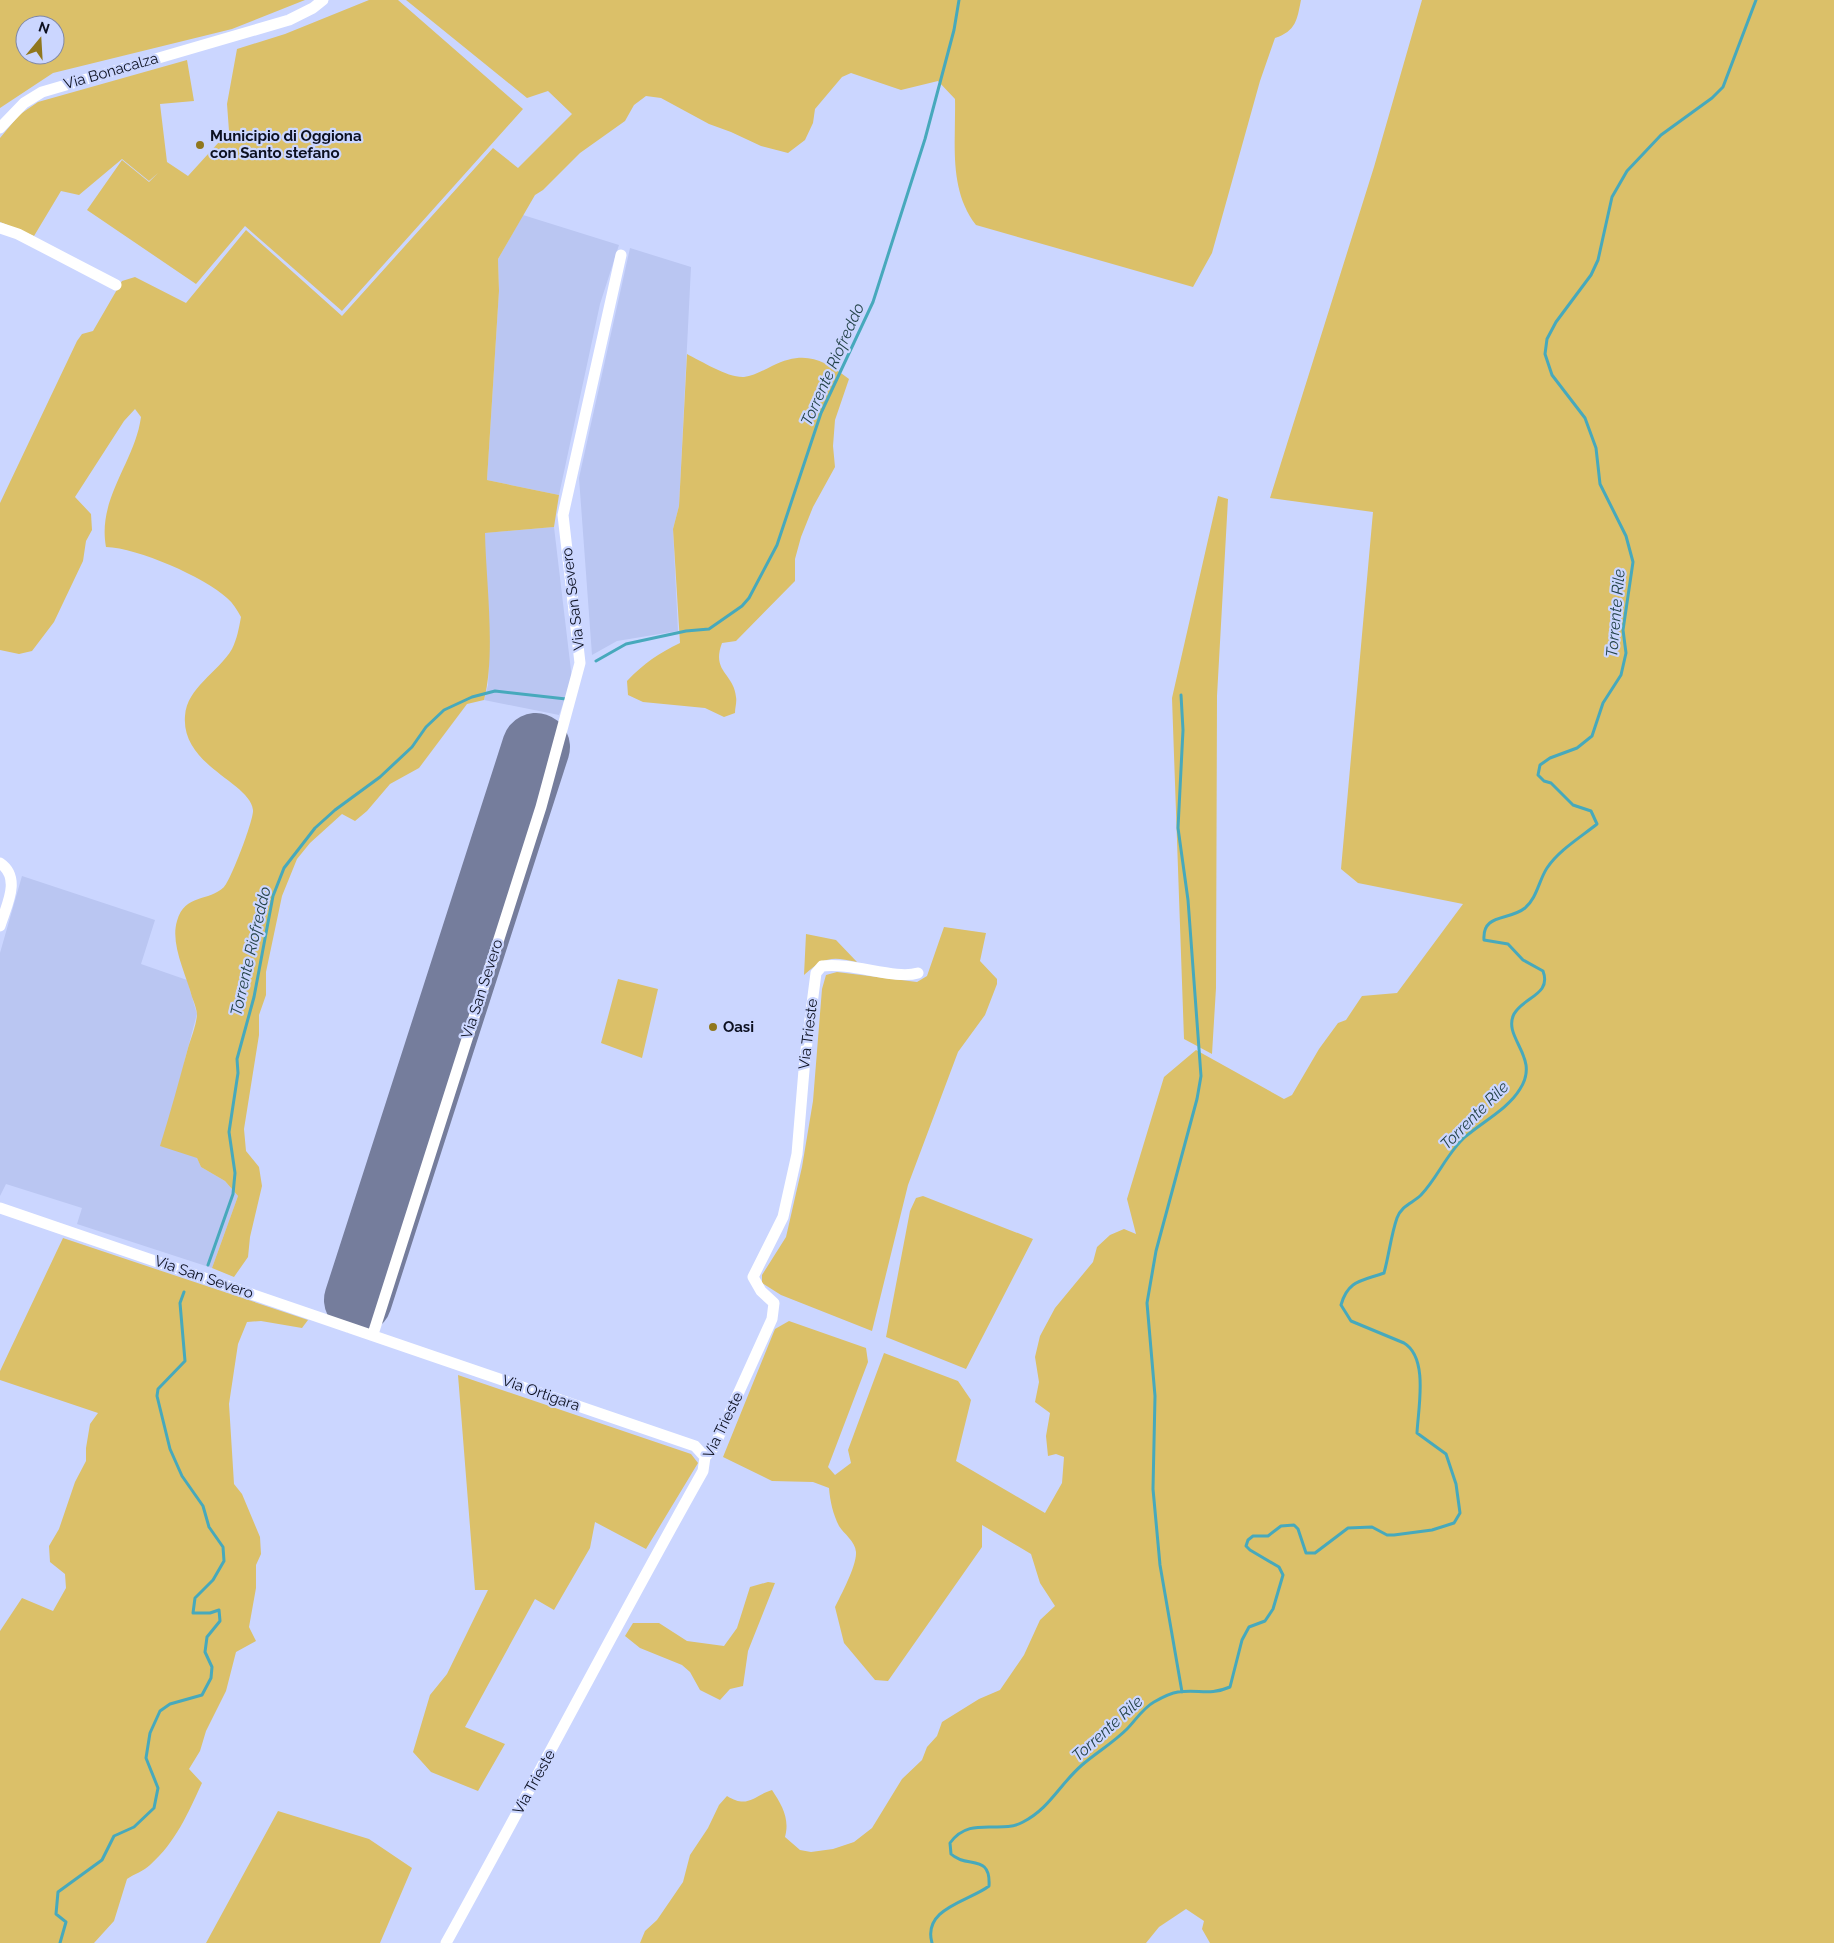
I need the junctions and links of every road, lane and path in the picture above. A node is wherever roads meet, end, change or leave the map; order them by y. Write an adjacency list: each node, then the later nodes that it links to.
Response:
1 (323, 0): 2 (street, Via Bonacalza)
2 (0, 128)
3 (0, 228): 5 (street)
4 (621, 255): 10 (street, Via San Severo)
5 (116, 284)
6 (0, 863): 7 (street)
7 (0, 926)
8 (918, 973): 11 (street, Via Trieste)
9 (0, 1208): 10 (street, Via San Severo)
10 (373, 1334): 11 (street, Via Ortigara)
11 (705, 1457): 12 (street, Via Trieste)
12 (446, 1943)

